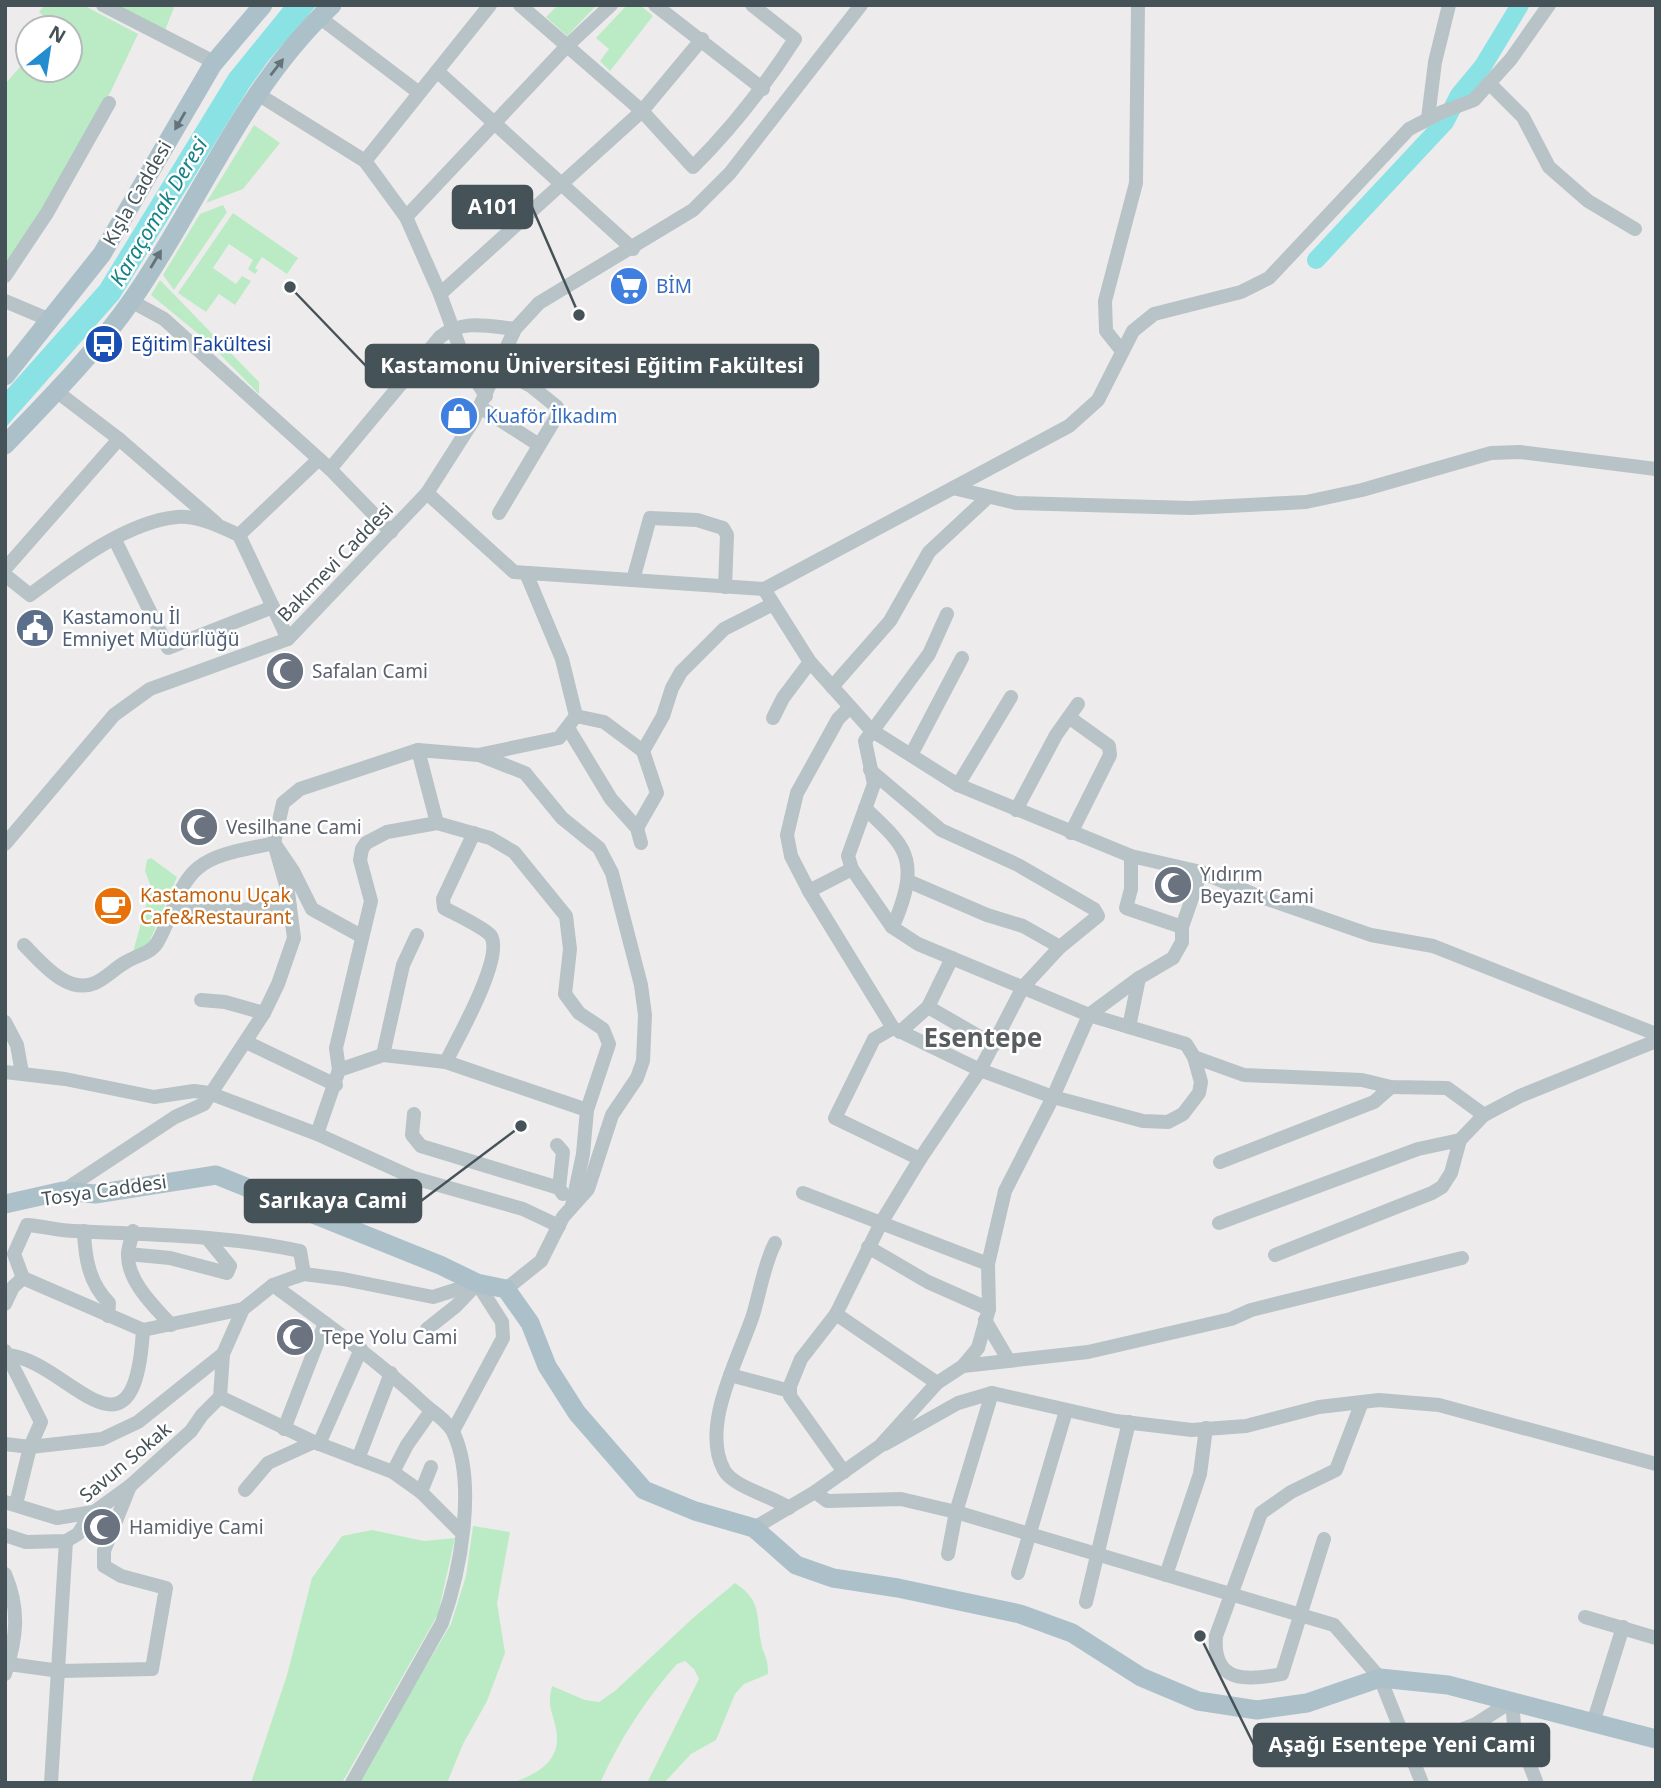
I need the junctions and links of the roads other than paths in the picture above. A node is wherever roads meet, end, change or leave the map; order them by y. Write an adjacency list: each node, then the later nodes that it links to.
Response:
1 (103, 5): 15 (street)
2 (263, 5): 15 (main road, Kışla Caddesi)
3 (490, 5): 16 (street)
4 (520, 5): 14 (street)
5 (611, 5): 14 (street)
6 (655, 5): 13 (street)
7 (752, 5): 18 (street)
8 (861, 5): 29 (street, Bakımevi Caddesi)
9 (1138, 5): 37 (street)
10 (1448, 5): 23 (street)
11 (1549, 5): 17 (street)
12 (326, 11): 19 (street); 20 (main road, one-way to 12)
13 (702, 39): 18 (street); 22 (street)
14 (566, 47): 22 (street); 24 (street)
15 (214, 62): 34 (main road, Kışla Caddesi, one-way to 34)
16 (437, 71): 19 (street); 24 (street)
17 (1489, 83): 23 (street); 28 (street)
18 (763, 89): 22 (street)
19 (418, 92): 25 (street)
20 (256, 93): 25 (street); 33 (main road, one-way to 20)
21 (109, 103): 30 (street)
22 (642, 111): 26 (street)
23 (1435, 115): 37 (street)
24 (495, 123): 26 (street); 27 (street)
25 (365, 161): 27 (street)
26 (562, 183): 29 (street); 31 (street)
27 (406, 217): 31 (street)
28 (1635, 229)
29 (633, 249): 36 (street, Bakımevi Caddesi)
30 (5, 276)
31 (440, 294): 35 (street)
32 (5, 301): 34 (street)
33 (131, 301): 40 (main road); 45 (street)
34 (50, 320): 39 (main road, Kışla Caddesi)
35 (452, 327): 36 (street); 41 (street); 45 (street)
36 (516, 329): 38 (street, Bakımevi Caddesi)
37 (1122, 351): 47 (street)
38 (498, 368): 41 (street, Bakımevi Caddesi); 44 (street)
39 (7, 370)
40 (56, 391): 42 (street); 43 (main road)
41 (483, 402): 44 (street); 48 (street, Bakımevi Caddesi)
42 (119, 439): 51 (street); 55 (street)
43 (5, 444)
44 (539, 445): 50 (street)
45 (324, 464): 52 (street); 53 (street)
46 (1656, 468): 49 (street)
47 (953, 488): 49 (street); 60 (street)
48 (427, 494): 52 (street, Bakımevi Caddesi); 56 (street)
49 (987, 498): 67 (street)
50 (499, 513)
51 (220, 527): 53 (street); 54 (street)
52 (391, 532): 64 (street, Bakımevi Caddesi)
53 (239, 536): 62 (street)
54 (115, 540): 57 (street); 62 (street)
55 (5, 569)
56 (526, 573): 58 (street); 73 (street)
57 (5, 575)
58 (633, 580): 59 (street); 59 (street)
59 (725, 587): 60 (street)
60 (764, 589): 61 (street)
61 (773, 604): 66 (street); 76 (street)
62 (274, 607): 64 (street)
63 (947, 614): 74 (street)
64 (288, 639): 87 (street, Bakımevi Caddesi)
65 (962, 658): 78 (street)
66 (810, 662): 67 (street); 71 (street)
67 (832, 687): 70 (street)
68 (1011, 697): 80 (street)
69 (1078, 704): 72 (street)
70 (850, 707): 74 (street); 92 (street)
71 (773, 718)
72 (1070, 718): 82 (street); 85 (street)
73 (572, 722): 76 (street); 76 (street); 77 (street)
74 (871, 730): 78 (street); 79 (street)
75 (418, 750): 77 (street); 83 (street); 86 (street)
76 (643, 751)
77 (478, 755): 137 (street)
78 (911, 755): 80 (street)
79 (870, 770): 81 (street); 100 (street)
80 (958, 785): 82 (street)
81 (865, 808): 89 (street); 91 (street)
82 (1016, 810): 85 (street)
83 (437, 823): 84 (street); 98 (street)
84 (474, 832): 117 (street); 125 (street)
85 (1071, 833): 88 (street)
86 (274, 843): 93 (street); 94 (street); 98 (street)
87 (5, 844)
88 (1131, 856): 90 (street); 96 (street)
89 (852, 869): 92 (street); 95 (street)
90 (1200, 872): 96 (street); 111 (street)
91 (908, 881): 95 (street); 100 (street)
92 (809, 891): 110 (street)
93 (290, 906): 94 (street); 106 (street)
94 (175, 910): 99 (street)
95 (892, 926): 101 (street)
96 (1182, 927): 102 (street)
97 (417, 935): 115 (street)
98 (361, 936): 121 (street)
99 (24, 945)
100 (1060, 947): 103 (street)
101 (952, 958): 103 (street); 105 (street)
102 (1139, 978): 107 (street); 109 (street)
103 (1023, 986): 107 (street); 114 (street)
104 (201, 1000): 106 (street)
105 (928, 1007): 110 (street); 114 (street)
106 (264, 1013): 113 (street)
107 (1089, 1015): 109 (street); 124 (street)
108 (5, 1022): 120 (street)
109 (1129, 1027): 116 (street)
110 (897, 1030): 118 (street); 131 (street)
111 (1656, 1034)
112 (1656, 1041): 127 (street)
113 (246, 1042): 121 (street); 123 (street)
114 (994, 1045): 118 (street)
115 (383, 1055): 117 (street); 121 (street)
116 (1195, 1057): 122 (street); 124 (street)
117 (446, 1062): 125 (street)
118 (980, 1070): 124 (street); 131 (street)
119 (5, 1072): 120 (street)
120 (22, 1073): 123 (street)
121 (337, 1077): 128 (street)
122 (1391, 1087): 127 (street); 132 (street)
123 (209, 1093): 128 (street); 134 (street)
124 (1053, 1097): 148 (street)
125 (587, 1110): 137 (street)
126 (414, 1114): 133 (street)
127 (1484, 1115): 129 (street)
128 (317, 1134): 137 (street)
129 (1460, 1140): 139 (street); 146 (street)
130 (556, 1145): 133 (street)
131 (920, 1159): 138 (street)
132 (1220, 1162)
133 (559, 1188): 137 (street)
134 (63, 1191): 136 (main road, Tosya Caddesi); 151 (main road, Tosya Caddesi)
135 (803, 1193): 138 (street)
136 (5, 1204)
137 (565, 1216): 153 (street)
138 (881, 1223): 144 (street); 148 (street)
139 (1219, 1223)
140 (84, 1231): 141 (street); 150 (street); 158 (street)
141 (133, 1231): 142 (street); 145 (street)
142 (206, 1238): 145 (street); 149 (street)
143 (775, 1243): 169 (street)
144 (868, 1247): 156 (street); 157 (street)
145 (128, 1254): 160 (street)
146 (1275, 1255)
147 (1462, 1258): 165 (street)
148 (988, 1264): 157 (street)
149 (304, 1274): 151 (street); 152 (street)
150 (13, 1282): 154 (street); 158 (street)
151 (477, 1283): 153 (main road, Tosya Caddesi); 161 (street); 180 (street)
152 (273, 1285): 155 (street); 159 (street)
153 (506, 1289): 198 (main road)
154 (5, 1304)
155 (243, 1309): 160 (street); 164 (street)
156 (836, 1314): 170 (street); 171 (street)
157 (987, 1315): 165 (street); 167 (street)
158 (108, 1316): 162 (street)
159 (325, 1323): 163 (street); 178 (street)
160 (170, 1325): 162 (street)
161 (427, 1329)
162 (143, 1330): 166 (street)
163 (361, 1349): 168 (street); 181 (street)
164 (223, 1354): 173 (street); 184 (street)
165 (1009, 1361): 167 (street)
166 (8, 1362): 184 (street)
167 (963, 1366): 170 (street)
168 (391, 1373): 175 (street); 185 (street)
169 (730, 1375): 171 (street); 195 (street)
170 (937, 1384): 183 (street)
171 (790, 1391): 189 (street)
172 (992, 1393): 176 (street); 183 (street); 196 (street)
173 (220, 1397): 178 (street); 190 (street, Savun Sokak)
174 (1362, 1402): 179 (street); 186 (street); 209 (street)
175 (431, 1410): 180 (street); 188 (street)
176 (1066, 1411): 177 (street); 200 (street)
177 (1129, 1422): 179 (street); 205 (street)
178 (284, 1429): 181 (street)
179 (1206, 1429): 208 (street)
180 (453, 1431): 199 (street)
181 (316, 1443): 185 (street); 191 (street)
182 (5, 1444): 184 (street)
183 (880, 1446): 189 (street)
184 (30, 1447): 194 (street)
185 (358, 1459): 188 (street)
186 (1656, 1464)
187 (431, 1467): 192 (street)
188 (393, 1472): 192 (street)
189 (844, 1472): 193 (street)
190 (130, 1486): 197 (street, Savun Sokak); 216 (street)
191 (245, 1490)
192 (421, 1492): 199 (street)
193 (815, 1492): 195 (street); 196 (street)
194 (11, 1503): 197 (street)
195 (789, 1507): 198 (street)
196 (956, 1511): 200 (street); 204 (street)
197 (93, 1512): 203 (street, Savun Sokak)
198 (754, 1528): 217 (main road)
199 (462, 1533): 224 (street)
200 (1029, 1534): 205 (street); 206 (street)
201 (5, 1535): 203 (street)
202 (1324, 1539): 211 (street)
203 (66, 1541): 216 (street)
204 (948, 1554)
205 (1096, 1554): 208 (street); 210 (street)
206 (1018, 1573)
207 (5, 1574): 215 (street)
208 (1166, 1575): 209 (street)
209 (1232, 1595): 211 (street); 211 (street)
210 (1086, 1602)
211 (1301, 1616): 217 (street)
212 (1585, 1617): 213 (street)
213 (1623, 1627): 214 (street); 219 (street)
214 (1656, 1638)
215 (6, 1666): 216 (street)
216 (60, 1671): 223 (street)
217 (1380, 1678): 218 (main road); 221 (street)
218 (1512, 1700): 219 (main road); 221 (street); 222 (street)
219 (1593, 1723): 220 (main road)
220 (1656, 1739)
221 (1409, 1750): 225 (street)
222 (1536, 1782)
223 (51, 1783)
224 (352, 1783)
225 (1422, 1783)

